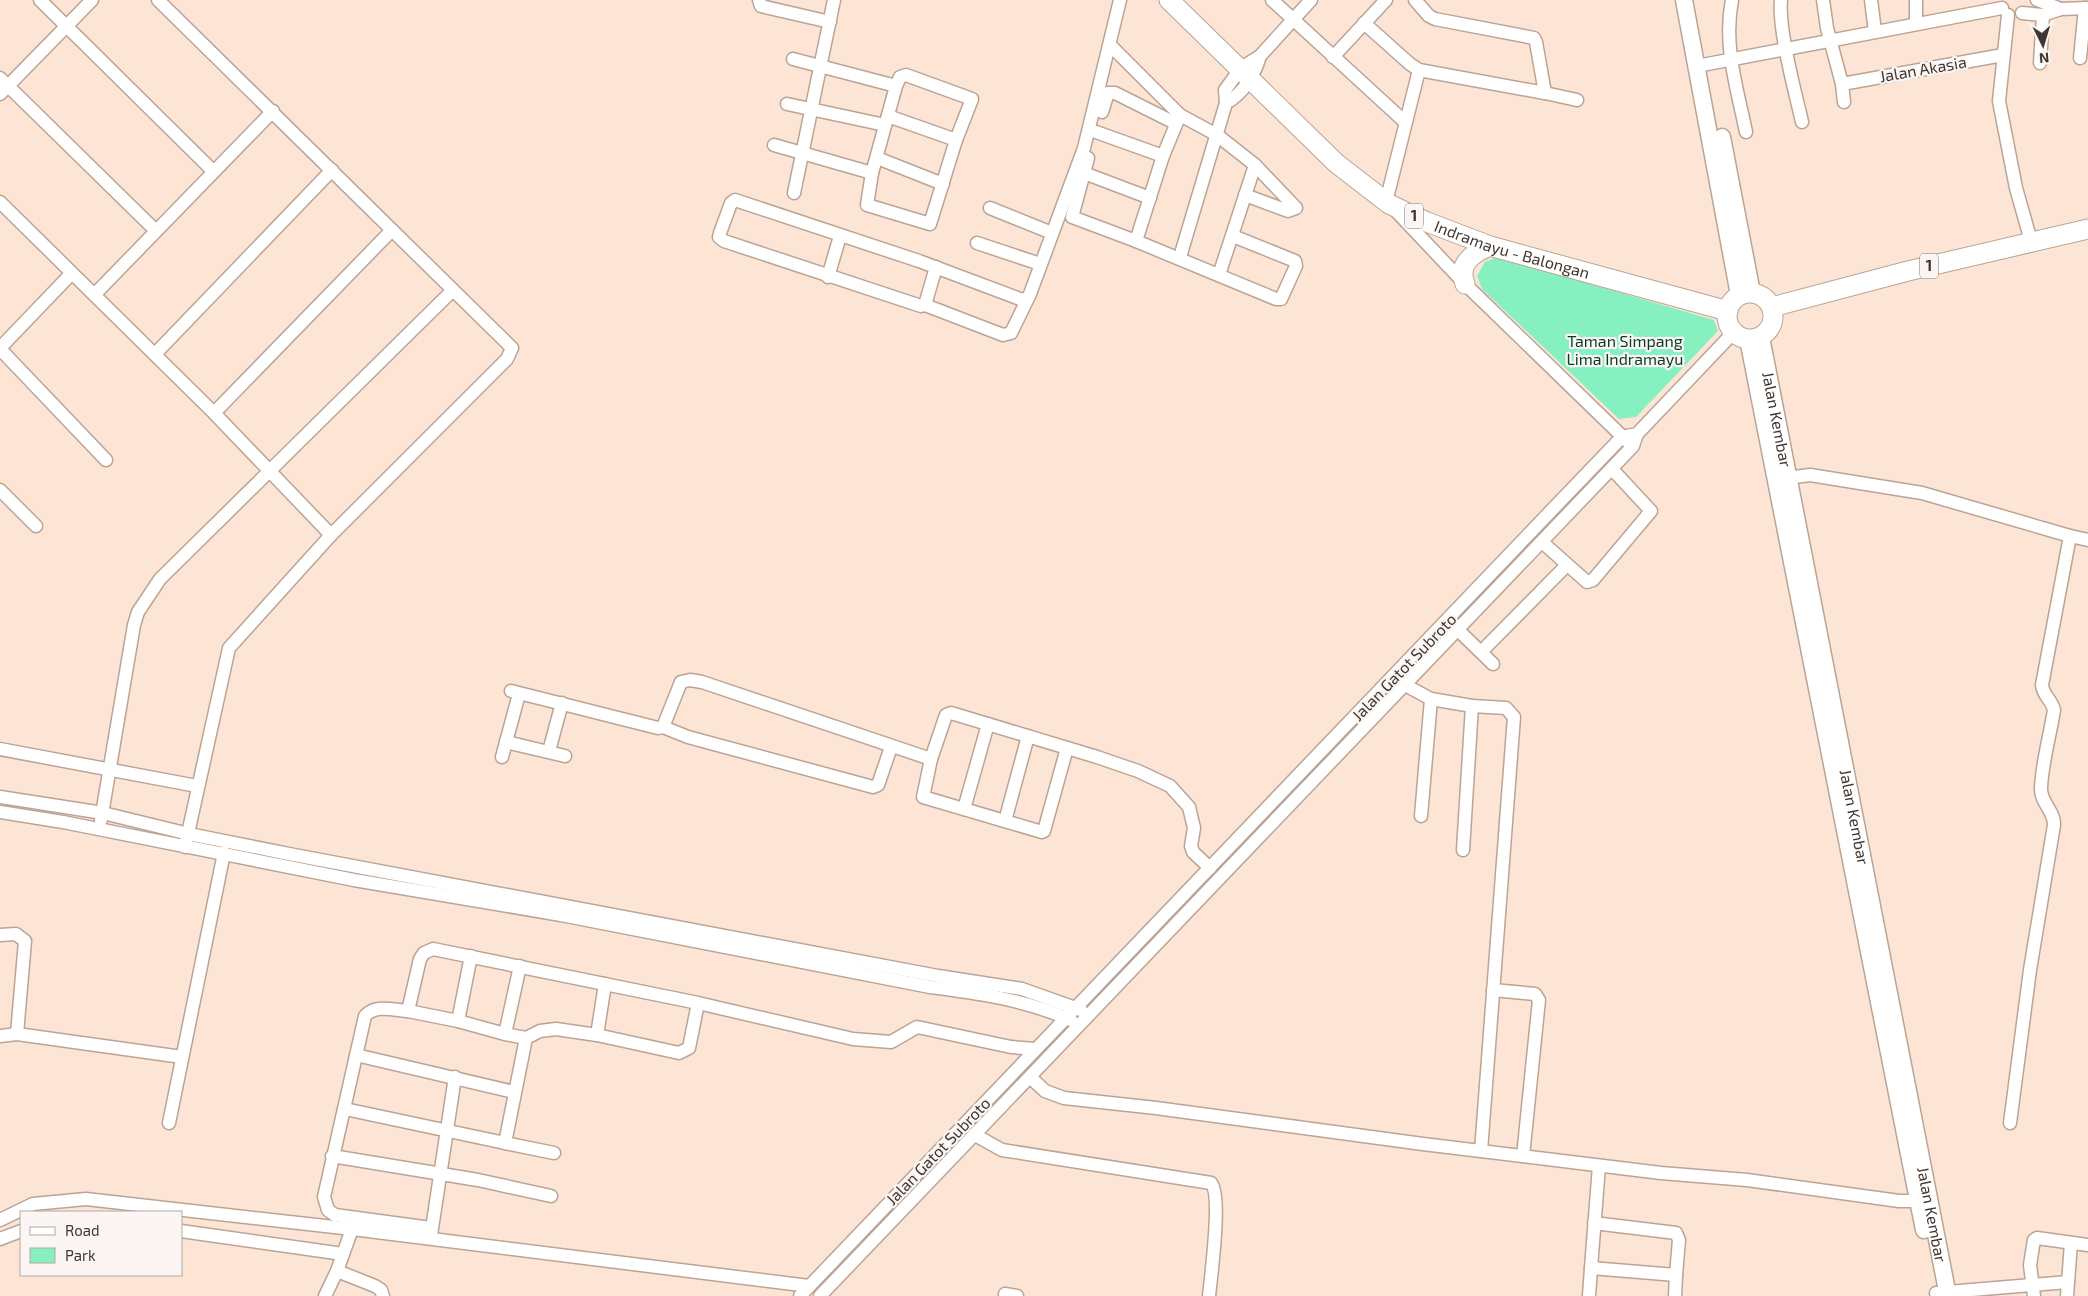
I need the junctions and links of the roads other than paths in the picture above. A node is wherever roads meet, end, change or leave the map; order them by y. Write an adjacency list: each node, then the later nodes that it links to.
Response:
1 (40, 0): 29 (street)
2 (92, 0): 29 (street)
3 (158, 0): 51 (street)
4 (759, 0): 26 (street)
5 (834, 0): 26 (street)
6 (1120, 0): 32 (street)
7 (1169, 0): 42 (highway, Indramayu - Balongan / 1)
8 (1272, 0): 25 (street)
9 (1311, 0): 25 (street)
10 (1386, 0): 27 (street)
11 (1415, 0): 46 (street)
12 (1684, 0): 38 (main road)
13 (1695, 0): 38 (main road)
14 (1732, 0): 38 (street)
15 (1781, 0): 33 (street)
16 (1823, 0): 31 (street)
17 (1871, 0): 30 (street)
18 (1916, 0): 28 (street)
19 (2037, 0): 23 (street)
20 (2022, 6): 21 (street); 24 (street)
21 (2004, 8): 28 (street); 34 (street)
22 (2087, 8): 23 (street); 36 (street)
23 (2061, 9): 24 (street)
24 (2043, 15): 39 (street)
25 (1294, 19): 35 (street); 42 (street)
26 (830, 22): 40 (street)
27 (1364, 23): 35 (street); 41 (street)
28 (1916, 24): 30 (street)
29 (67, 26): 44 (street); 66 (street)
30 (1874, 31): 31 (street)
31 (1832, 40): 33 (street); 43 (street)
32 (1110, 45): 52 (street); 79 (street)
33 (1787, 50): 38 (street); 55 (street)
34 (2003, 55): 43 (street, Jalan Akasia); 83 (street)
35 (1333, 56): 54 (street)
36 (2080, 58)
37 (793, 59): 40 (street)
38 (1716, 63): 57 (street); 95 (main road)
39 (2040, 63)
40 (821, 66): 45 (street); 50 (street)
41 (1419, 70): 46 (street); 54 (street)
42 (1246, 73): 58 (street); 74 (highway, Indramayu - Balongan / 1)
43 (1842, 84): 48 (street)
44 (3, 86): 77 (street)
45 (896, 86): 53 (street); 59 (street)
46 (1545, 93): 47 (street)
47 (1577, 100)
48 (1844, 102)
49 (787, 104): 50 (street)
50 (811, 109): 53 (street); 61 (street)
51 (273, 111): 65 (street); 66 (street)
52 (1178, 119): 56 (street); 58 (street); 62 (street)
53 (886, 121): 59 (street); 63 (street)
54 (1405, 122): 74 (street)
55 (1802, 122)
56 (1096, 132): 62 (street); 68 (street)
57 (1746, 132)
58 (1217, 135): 64 (street); 86 (street)
59 (956, 140): 69 (street)
60 (774, 145): 61 (street)
61 (803, 152): 67 (street); 70 (street)
62 (1163, 156): 72 (street)
63 (876, 158): 67 (street); 69 (street)
64 (1255, 165): 71 (street); 71 (street)
65 (332, 170): 78 (street); 102 (street)
66 (213, 171): 77 (street)
67 (872, 173): 69 (street)
68 (1084, 173): 72 (street); 82 (street)
69 (943, 184)
70 (794, 193)
71 (1245, 195): 81 (street)
72 (1150, 198): 82 (street)
73 (0, 202): 89 (street)
74 (1388, 203): 85 (highway, Indramayu - Balongan / 1); 92 (street)
75 (990, 208): 79 (street)
76 (2088, 229): 83 (highway, 1)
77 (155, 230): 94 (street)
78 (392, 230): 93 (street); 103 (street)
79 (1052, 233): 87 (street)
80 (840, 236): 88 (street); 91 (street); 91 (street)
81 (1233, 236): 90 (street); 90 (street)
82 (1136, 240): 86 (street)
83 (2031, 241): 98 (highway, 1)
84 (977, 243): 87 (street)
85 (1490, 246): 92 (highway); 99 (highway, Indramayu - Balongan / 1)
86 (1180, 258): 90 (street)
87 (1040, 264): 96 (street)
88 (936, 267): 96 (street); 97 (street)
89 (71, 274): 94 (street); 101 (street)
90 (1219, 275)
91 (828, 276): 97 (street)
92 (1465, 284): 105 (street)
93 (454, 290): 109 (street); 115 (street)
94 (95, 294): 102 (street)
95 (1746, 294): 98 (highway); 99 (highway)
96 (1027, 300): 97 (street)
97 (925, 305)
98 (1772, 307): 100 (highway)
99 (1728, 311): 100 (highway)
100 (1748, 336): 104 (street); 110 (main road, Jalan Kembar)
101 (0, 349): 107 (street)
102 (155, 354): 103 (street)
103 (214, 413): 109 (street)
104 (1637, 434): 105 (street); 106 (street)
105 (1622, 438): 106 (street); 112 (street, Jalan Gatot Subroto)
106 (1633, 446): 108 (street, Jalan Gatot Subroto)
107 (106, 460)
108 (1612, 469): 113 (street, Jalan Gatot Subroto); 119 (street)
109 (270, 472): 115 (street); 142 (street)
110 (1786, 478): 116 (street); 192 (main road, Jalan Kembar); 210 (main road, Jalan Kembar)
111 (0, 490): 114 (street)
112 (1549, 513): 113 (street); 129 (street, Jalan Gatot Subroto)
113 (1560, 523): 118 (street, Jalan Gatot Subroto)
114 (36, 526)
115 (331, 536): 143 (street)
116 (2070, 536): 117 (street); 181 (street)
117 (2088, 540)
118 (1542, 542): 119 (street); 120 (street, Jalan Gatot Subroto)
119 (1566, 566): 121 (street)
120 (1458, 630): 121 (street); 123 (street, Jalan Gatot Subroto)
121 (1481, 652): 122 (street)
122 (1493, 664)
123 (1405, 685): 124 (street); 131 (street, Jalan Gatot Subroto)
124 (1431, 699): 126 (street); 148 (street)
125 (562, 703): 128 (street); 132 (street); 137 (street)
126 (1472, 706): 153 (street); 161 (street)
127 (988, 724): 130 (street); 141 (street); 145 (street)
128 (663, 727): 134 (street); 134 (street)
129 (1346, 728): 131 (street); 133 (street, Jalan Gatot Subroto)
130 (1028, 736): 135 (street); 149 (street)
131 (1356, 736): 138 (street, Jalan Gatot Subroto)
132 (506, 742): 137 (street); 139 (street)
133 (1331, 743): 138 (street); 156 (street, Jalan Gatot Subroto)
134 (891, 746): 141 (street)
135 (1067, 748): 149 (street); 156 (street)
136 (0, 749): 142 (street)
137 (548, 751): 140 (street)
138 (1341, 752): 166 (street, Jalan Gatot Subroto)
139 (502, 756)
140 (565, 756)
141 (931, 759): 145 (street)
142 (112, 770): 143 (street); 147 (street)
143 (197, 786): 151 (street)
144 (0, 797): 147 (street)
145 (964, 809): 149 (street)
146 (0, 812): 150 (street)
147 (102, 813): 150 (street); 151 (street)
148 (1421, 816)
149 (1005, 821)
150 (100, 830): 152 (street)
151 (189, 834): 152 (street); 155 (street)
152 (185, 847): 154 (street)
153 (1463, 850)
154 (224, 853): 155 (street); 175 (street)
155 (287, 860): 163 (street); 165 (street)
156 (1208, 866): 163 (street, Jalan Gatot Subroto)
157 (0, 936): 168 (street)
158 (471, 956): 159 (street); 164 (street); 167 (street)
159 (520, 966): 160 (street); 169 (street)
160 (605, 984): 162 (street); 170 (street)
161 (1493, 990): 185 (street); 188 (street)
162 (698, 1003): 170 (street); 173 (street)
163 (1076, 1006): 165 (street, Jalan Gatot Subroto); 166 (street)
164 (408, 1011): 167 (street); 174 (street)
165 (1066, 1017): 166 (street); 173 (street, Jalan Gatot Subroto)
166 (1085, 1020): 177 (street, Jalan Gatot Subroto)
167 (458, 1021): 169 (street)
168 (17, 1034): 171 (street); 175 (street)
169 (505, 1034): 172 (street)
170 (597, 1035): 172 (street)
171 (0, 1036)
172 (526, 1038): 178 (street)
173 (1035, 1049): 208 (street, Jalan Gatot Subroto)
174 (356, 1055): 176 (street); 179 (street)
175 (182, 1057): 180 (street)
176 (455, 1077): 178 (street); 182 (street)
177 (1030, 1077): 183 (street, Jalan Gatot Subroto); 185 (street)
178 (514, 1092): 184 (street)
179 (345, 1109): 182 (street); 187 (street)
180 (169, 1123)
181 (2010, 1123)
182 (445, 1130): 184 (street); 190 (street)
183 (975, 1135): 209 (street, Jalan Gatot Subroto); 213 (street)
184 (505, 1143): 186 (street)
185 (1481, 1151): 188 (street)
186 (554, 1153)
187 (332, 1156): 190 (street); 198 (street)
188 (1523, 1156): 189 (street)
189 (1599, 1166): 192 (street); 194 (street)
190 (439, 1174): 191 (street); 198 (street)
191 (551, 1196)
192 (1909, 1201): 210 (main road, Jalan Kembar)
193 (0, 1220): 197 (street)
194 (1594, 1223): 203 (street); 205 (street)
195 (20, 1231): 199 (street)
196 (182, 1231): 202 (street)
197 (351, 1231): 198 (street); 202 (street)
198 (431, 1234): 208 (street)
199 (0, 1240)
200 (2071, 1243): 201 (street); 206 (street); 207 (street)
201 (2088, 1245)
202 (343, 1252): 204 (street)
203 (1591, 1268): 205 (street); 214 (street)
204 (337, 1271): 211 (street); 212 (street)
205 (1676, 1275): 215 (street)
206 (2068, 1282): 207 (street); 216 (street)
207 (2034, 1290): 210 (street)
208 (805, 1291)
209 (823, 1294)
210 (1942, 1294)
211 (325, 1296)
212 (383, 1296)
213 (1209, 1296)
214 (1589, 1296)
215 (1675, 1296)
216 (2067, 1296)

